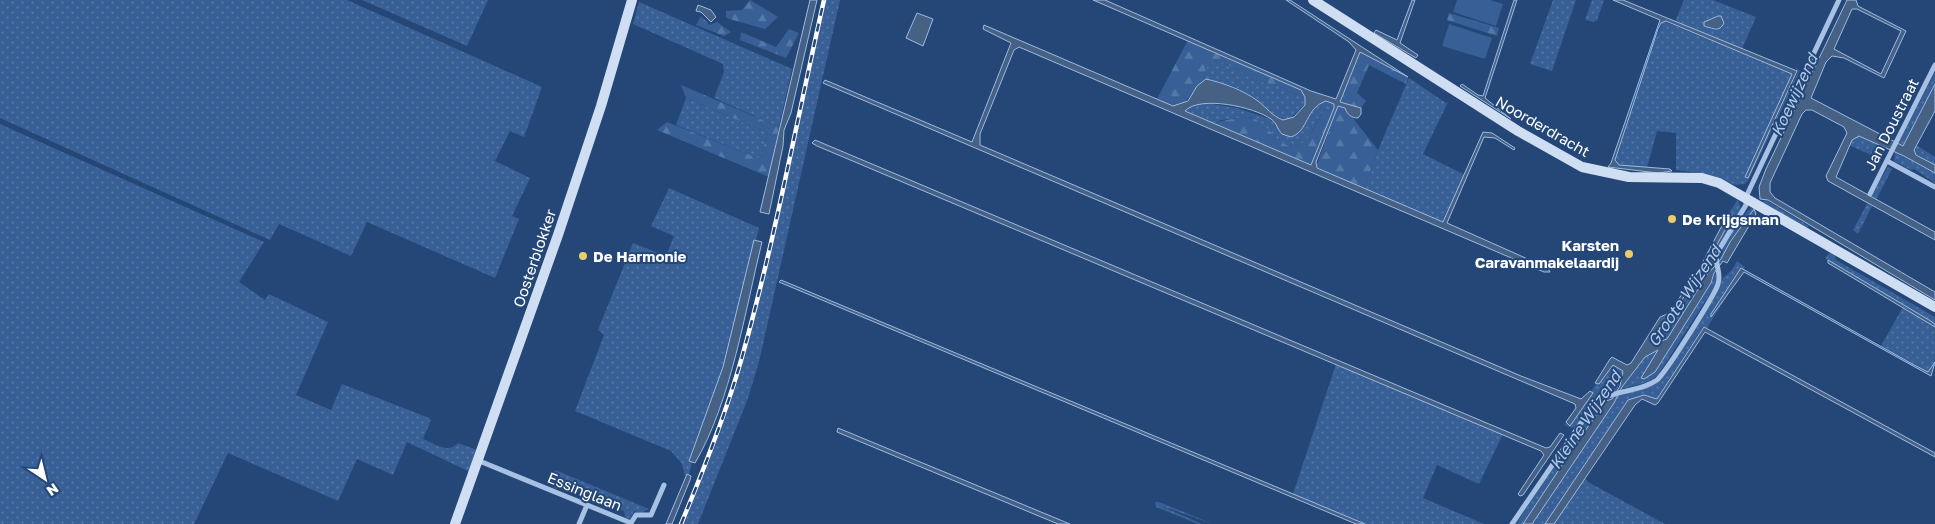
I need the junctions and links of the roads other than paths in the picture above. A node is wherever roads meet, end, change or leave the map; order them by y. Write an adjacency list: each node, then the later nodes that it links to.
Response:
1 (632, 0): 10 (street, Oosterblokker)
2 (1313, 0): 8 (street, Noorderdracht)
3 (1839, 0): 8 (street)
4 (1935, 65): 5 (street, Jan Doustraat)
5 (1887, 161): 6 (street); 7 (street, Jan Doustraat)
6 (1935, 187)
7 (1870, 194)
8 (1746, 197): 9 (street, Noorderdracht); 16 (street)
9 (1935, 307)
10 (477, 460): 12 (street, Essinglaan); 14 (street, Oosterblokker)
11 (664, 485): 13 (street, Essinglaan)
12 (587, 505): 13 (street, Essinglaan); 15 (street)
13 (630, 523)
14 (455, 524)
15 (579, 524)
16 (1512, 524)

